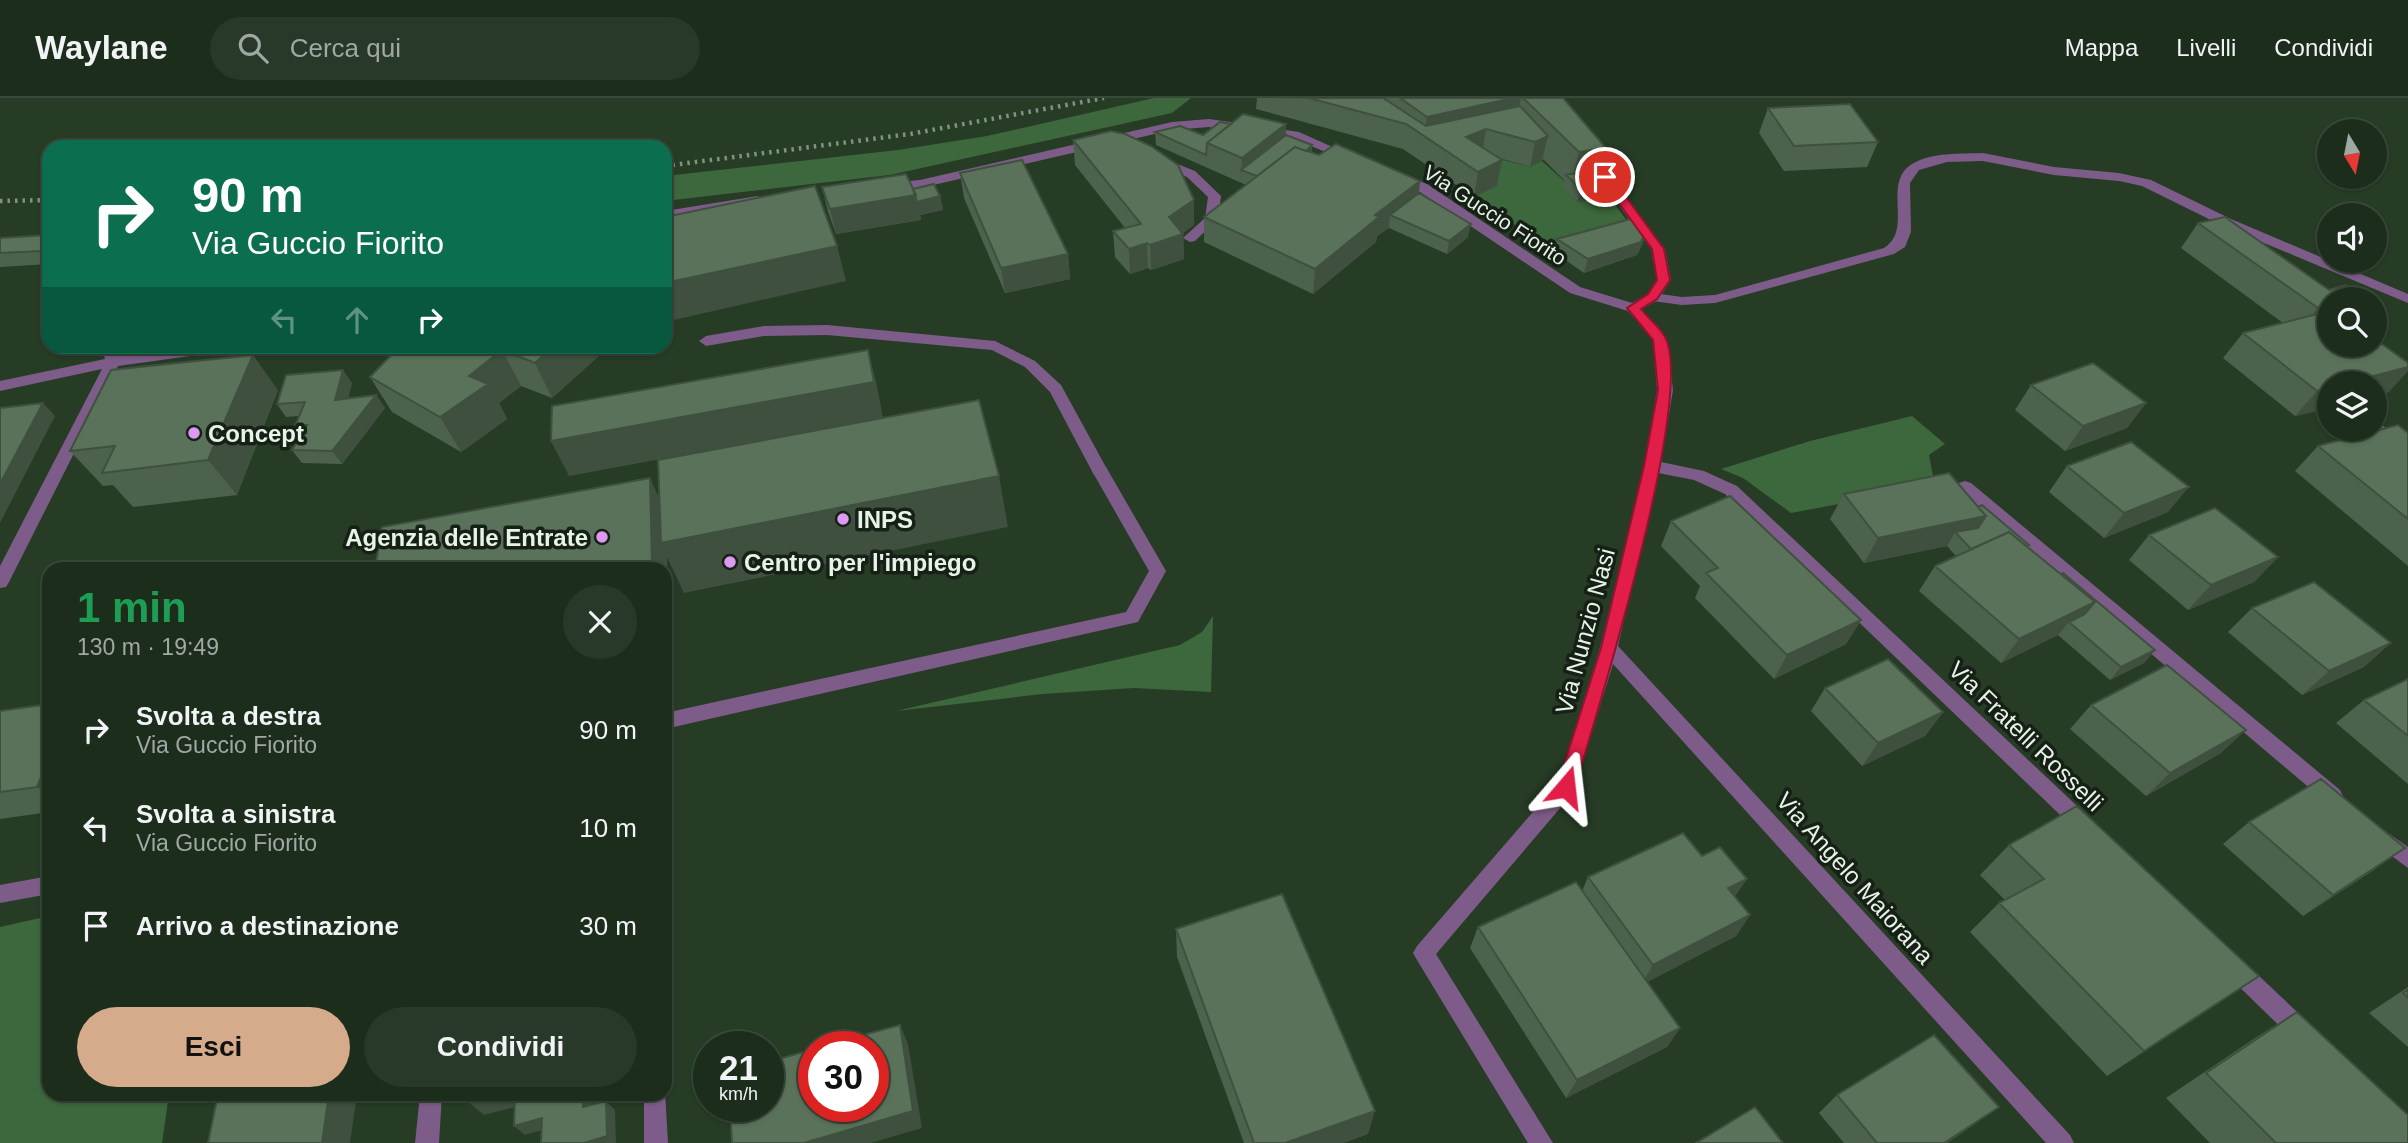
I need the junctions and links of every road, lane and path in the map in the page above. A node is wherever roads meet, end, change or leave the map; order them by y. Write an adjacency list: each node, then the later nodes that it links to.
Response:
1 (1108, 141): 3 (street); 5 (street); 8 (street)
2 (1586, 152): 9 (street)
3 (1359, 161)
4 (1384, 171): 11 (street, Via Guccio Fiorito)
5 (879, 188)
6 (770, 199): 7 (street)
7 (672, 214)
8 (1190, 238)
9 (1653, 296): 10 (street); 11 (street)
10 (2408, 299)
11 (1633, 308): 17 (street, Via Nunzio Nasi)
12 (706, 341): 21 (street)
13 (110, 354): 14 (street); 19 (street)
14 (0, 386)
15 (2387, 437): 16 (street)
16 (2408, 454)
17 (1652, 466): 20 (street, Via Nunzio Nasi); 24 (street, Via Fratelli Rosselli)
18 (1965, 487): 22 (street)
19 (0, 582)
20 (1609, 648): 34 (street, Via Nunzio Nasi); 35 (street, Via Angelo Maiorana)
21 (672, 719)
22 (2345, 806)
23 (2366, 824): 25 (street)
24 (2105, 845)
25 (2408, 859)
26 (42, 886): 27 (street)
27 (0, 894)
28 (2216, 950): 29 (street)
29 (2317, 1046)
30 (429, 1101): 32 (street)
31 (655, 1101): 33 (street)
32 (426, 1143)
33 (656, 1143)
34 (1541, 1143)
35 (2062, 1143)

